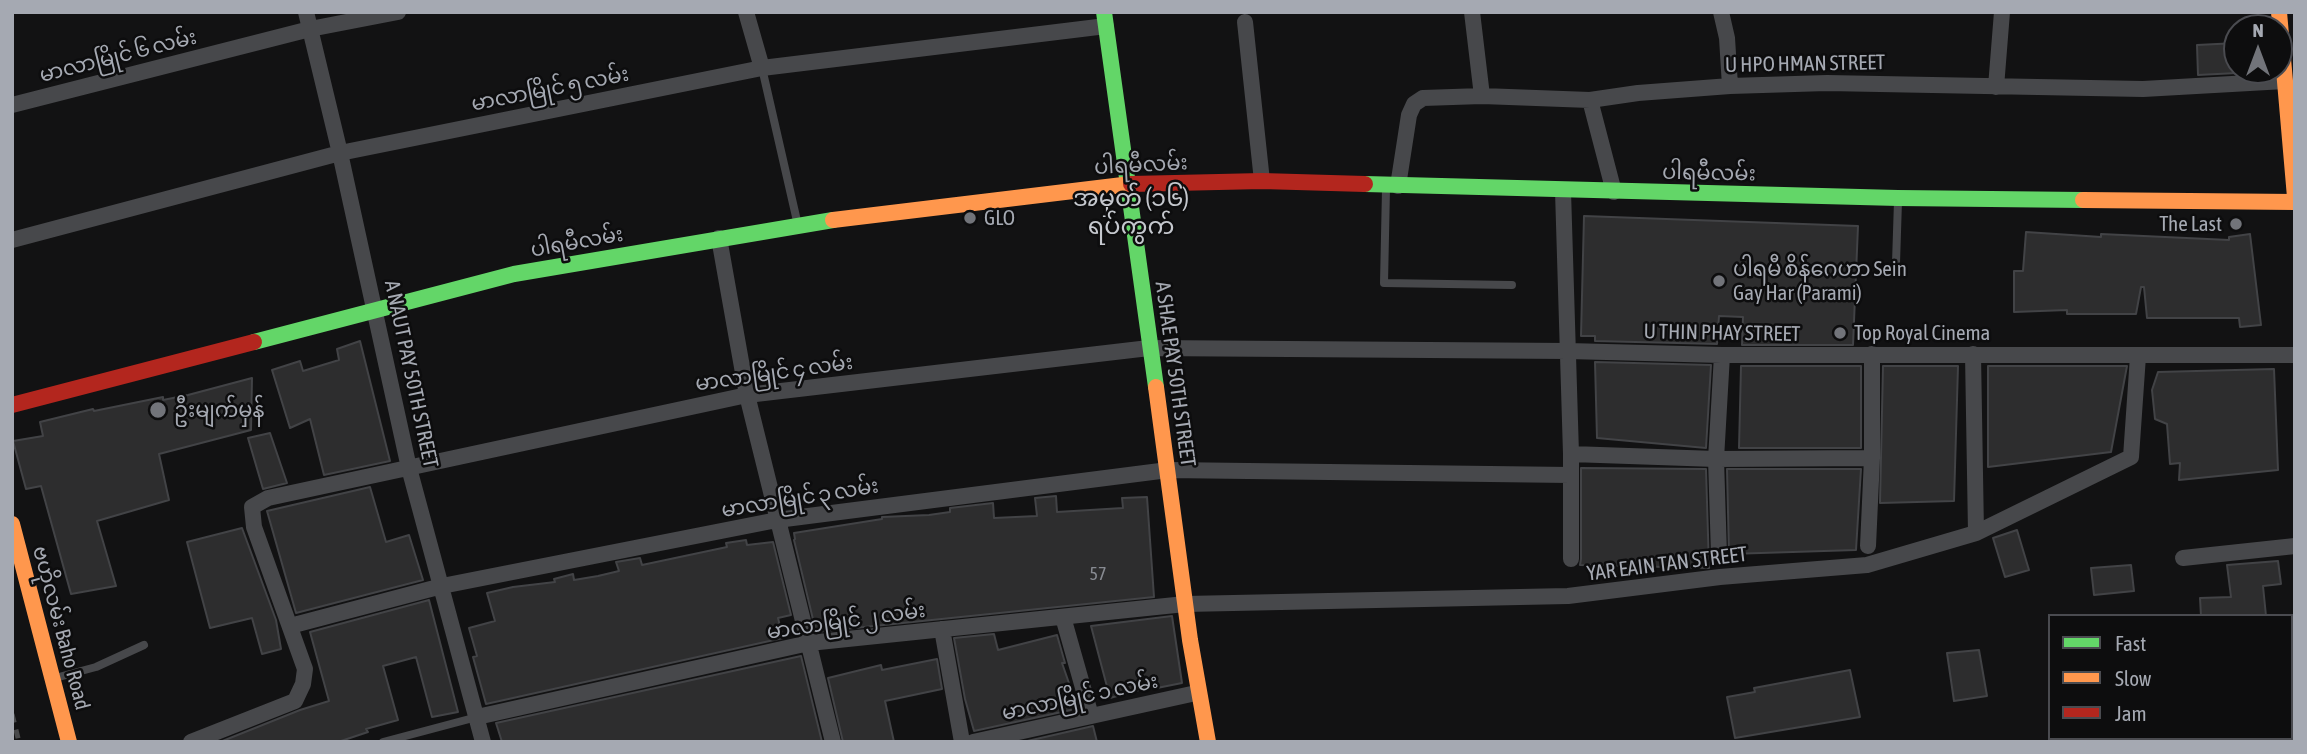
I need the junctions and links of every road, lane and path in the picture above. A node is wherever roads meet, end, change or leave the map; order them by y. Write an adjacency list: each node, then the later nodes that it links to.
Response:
1 (306, 12): 9 (street, A NAUT PAY 50TH STREET)
2 (398, 12): 9 (street, မာလာမြိုင် ၆ လမ်း)
3 (746, 12): 10 (street)
4 (1472, 12): 15 (street)
5 (1721, 12): 13 (street)
6 (2002, 12): 14 (street)
7 (1105, 19): 10 (street, မာလာမြိုင် ၅ လမ်း); 20 (main road, A SHAE PAY 50TH STREET)
8 (1245, 22): 19 (street)
9 (310, 29): 17 (street, မာလာမြိုင် ၆ လမ်း); 18 (street, A NAUT PAY 50TH STREET)
10 (762, 68): 18 (street, မာလာမြိုင် ၅ လမ်း); 27 (lane)
11 (2232, 84): 14 (street, U HPO HMAN STREET)
12 (2285, 84): 24 (main road)
13 (1730, 86): 14 (street, U HPO HMAN STREET); 16 (street, U HPO HMAN STREET)
14 (1996, 87)
15 (1482, 96): 16 (street, U HPO HMAN STREET); 21 (street, U HPO HMAN STREET)
16 (1590, 100): 23 (street)
17 (12, 105)
18 (340, 153): 29 (street, မာလာမြိုင် ၅ လမ်း); 32 (street, A NAUT PAY 50TH STREET)
19 (1262, 181): 20 (main road, ပါရမီလမ်း); 21 (main road, ပါရမီလမ်း)
20 (1128, 184): 27 (main road, ပါရမီလမ်း); 33 (main road, A SHAE PAY 50TH STREET)
21 (1392, 186): 22 (main road, ပါရမီလမ်း); 31 (lane)
22 (1563, 191): 23 (main road, ပါရမီလမ်း); 34 (street)
23 (1614, 192): 25 (main road, ပါရမီလမ်း)
24 (2295, 197)
25 (1898, 198): 26 (main road, ပါရမီလမ်း); 30 (lane)
26 (2295, 202)
27 (798, 224): 28 (main road, ပါရမီလမ်း)
28 (719, 238): 32 (main road, ပါရမီလမ်း); 40 (street)
29 (12, 240)
30 (1896, 263)
31 (1512, 285)
32 (375, 309): 41 (main road, ပါရမီလမ်း); 45 (street, A NAUT PAY 50TH STREET)
33 (1149, 348): 34 (street, U THIN PHAY STREET); 40 (street, မာလာမြိုင် ၄ လမ်း); 46 (main road, A SHAE PAY 50TH STREET)
34 (1568, 351): 37 (street, U THIN PHAY STREET); 42 (street)
35 (1872, 354): 36 (street, U THIN PHAY STREET); 37 (street, U THIN PHAY STREET); 43 (street)
36 (1973, 354): 39 (street, U THIN PHAY STREET); 50 (street)
37 (1722, 355): 44 (street)
38 (2295, 355): 39 (street, U THIN PHAY STREET)
39 (2138, 356): 50 (street, YAR EAIN TAN STREET)
40 (747, 395): 45 (street, မာလာမြိုင် ၄ လမ်း); 48 (street)
41 (12, 405)
42 (1571, 454): 44 (street); 47 (street)
43 (1872, 458): 44 (street); 51 (street)
44 (1716, 460): 53 (street)
45 (409, 468): 56 (street, A NAUT PAY 50TH STREET); 59 (street, မာလာမြိုင် ၄ လမ်း)
46 (1168, 470): 47 (street, မာလာမြိုင် ၃ လမ်း); 48 (street, မာလာမြိုင် ၃ လမ်း); 57 (main road, A SHAE PAY 50TH STREET)
47 (1570, 475): 55 (street)
48 (777, 520): 56 (street, မာလာမြိုင် ၃ လမ်း); 61 (street)
49 (12, 524): 63 (main road, ဗဟိုလမ်း Baho Road)
50 (1976, 533): 57 (street, YAR EAIN TAN STREET)
51 (1868, 546)
52 (2295, 546): 54 (street)
53 (1719, 555)
54 (2183, 558)
55 (1572, 559)
56 (442, 586): 59 (street, မာလာမြိုင် ၃ လမ်း); 66 (street, A NAUT PAY 50TH STREET)
57 (1185, 604): 58 (street, မာလာမြိုင် ၂ လမ်း); 64 (main road, A SHAE PAY 50TH STREET)
58 (1063, 617): 60 (street, မာလာမြိုင် ၂ လမ်း); 65 (street)
59 (290, 626): 68 (street)
60 (942, 629): 61 (street, မာလာမြိုင် ၂ လမ်း); 72 (street)
61 (809, 643): 66 (street, မာလာမြိုင် ၂ လမ်း); 71 (street)
62 (144, 645): 63 (lane)
63 (52, 679): 67 (main road, ဗဟိုလမ်း Baho Road)
64 (1196, 693): 65 (street, မာလာမြိုင် ၁ လမ်း); 74 (main road, A SHAE PAY 50TH STREET)
65 (1091, 716): 73 (street, မာလာမြိုင် ၁ လမ်း)
66 (477, 718): 69 (lane); 70 (street, A NAUT PAY 50TH STREET)
67 (69, 742)
68 (191, 742)
69 (383, 742)
70 (483, 742)
71 (833, 742)
72 (962, 742)
73 (973, 742)
74 (1208, 742)

